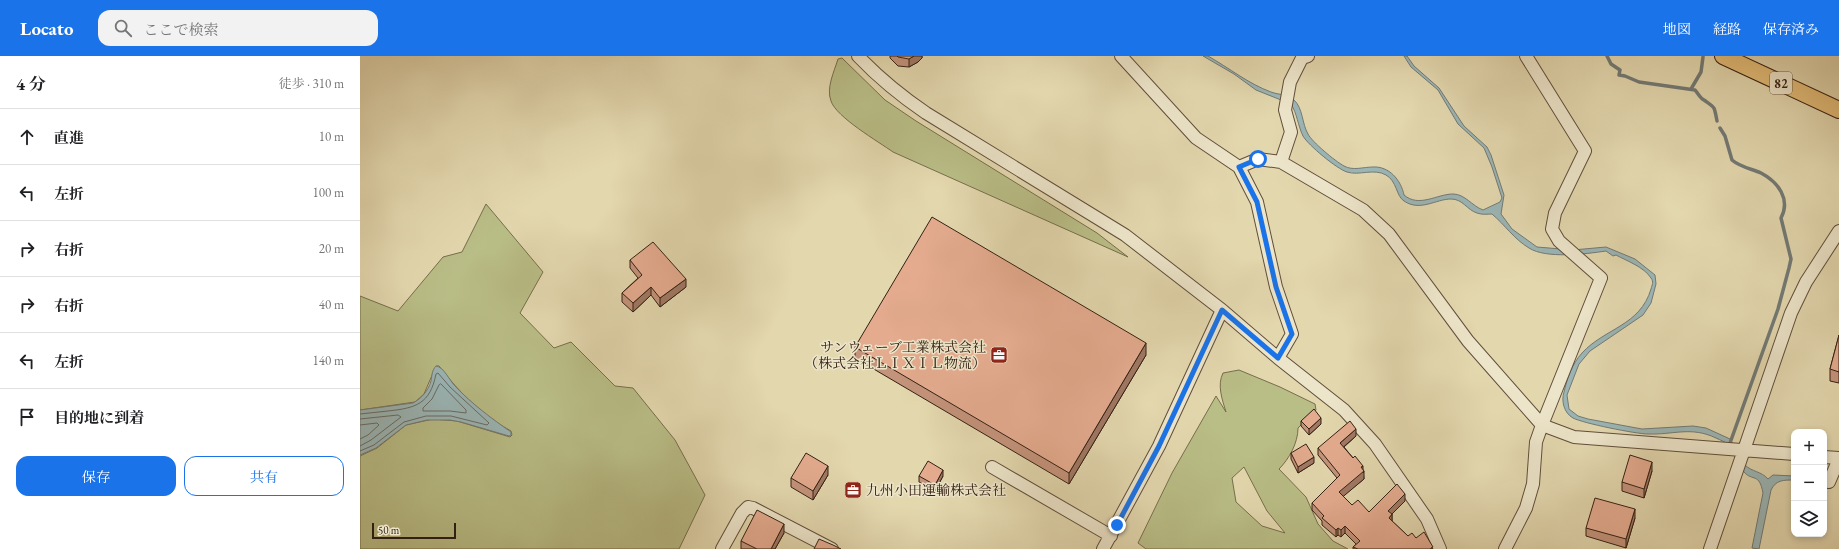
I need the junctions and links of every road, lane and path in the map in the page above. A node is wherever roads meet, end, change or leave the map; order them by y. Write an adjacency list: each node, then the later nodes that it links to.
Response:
1 (858, 56): 10 (street)
2 (1121, 56): 8 (street)
3 (1308, 56): 7 (street)
4 (1526, 56): 12 (street)
5 (1723, 56): 6 (main road, 82)
6 (1839, 110)
7 (1281, 162): 8 (street); 12 (street)
8 (1239, 167): 11 (street)
9 (1839, 231): 13 (street)
10 (1222, 310): 11 (street); 19 (street)
11 (1278, 358): 23 (street)
12 (1542, 425): 13 (street); 24 (street)
13 (1742, 451): 14 (street); 25 (street)
14 (1791, 454)
15 (1827, 457): 16 (street)
16 (1839, 458): 18 (street)
17 (992, 467): 19 (street)
18 (1829, 482)
19 (1111, 536): 22 (street)
20 (722, 549): 21 (street)
21 (832, 549)
22 (1103, 549)
23 (1440, 549)
24 (1505, 549)
25 (1710, 549)

